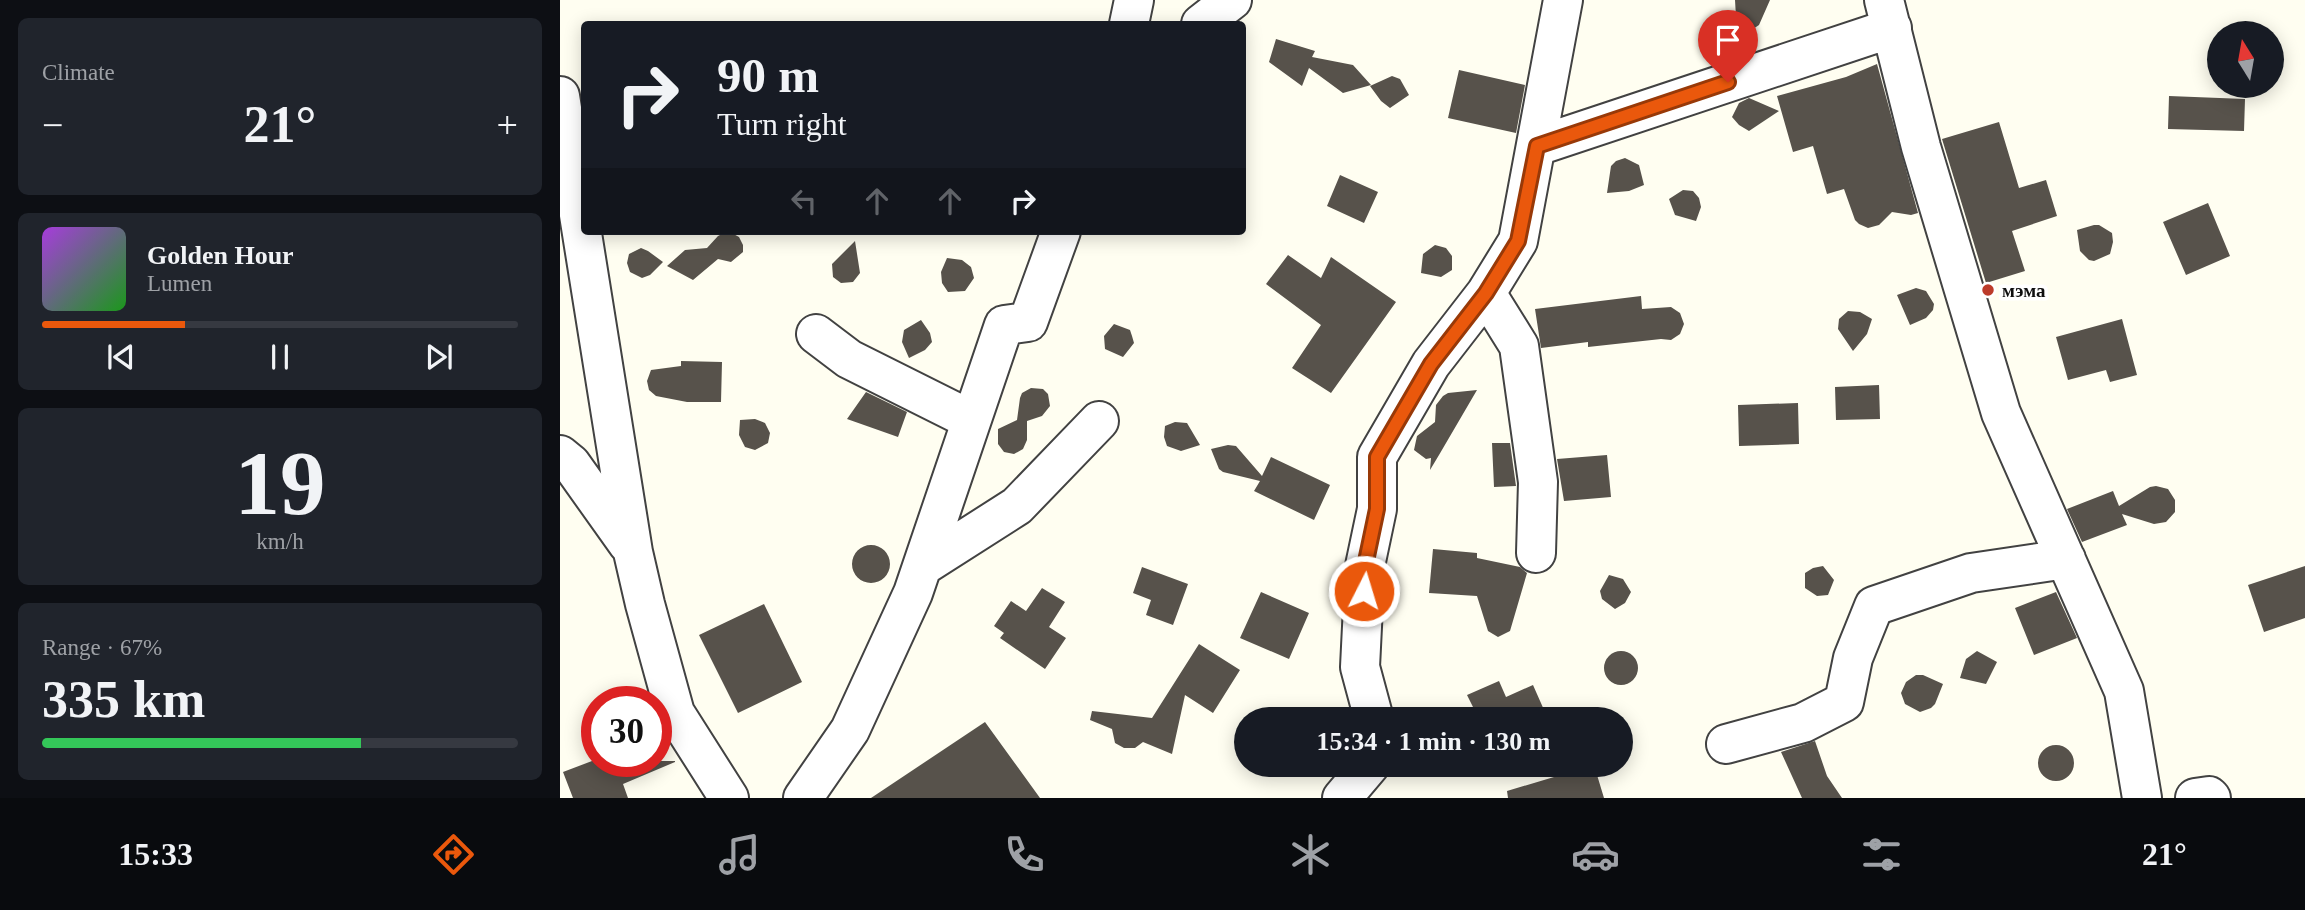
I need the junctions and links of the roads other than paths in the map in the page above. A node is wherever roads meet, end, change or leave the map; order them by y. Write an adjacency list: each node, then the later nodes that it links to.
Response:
1 (1134, 0): 5 (street)
2 (1232, 0): 6 (street)
3 (1563, 0): 8 (street)
4 (1888, 14): 8 (street); 19 (street)
5 (1130, 21)
6 (1204, 21)
7 (560, 96): 9 (street)
8 (1537, 146): 12 (street)
9 (581, 207)
10 (585, 235): 17 (street)
11 (1060, 235): 14 (street)
12 (1486, 293): 18 (street); 21 (street)
13 (816, 334): 14 (street)
14 (971, 419): 20 (street)
15 (1099, 421): 20 (street)
16 (560, 455): 17 (street)
17 (633, 552): 24 (street)
18 (1536, 552)
19 (2066, 559): 22 (street); 27 (street)
20 (923, 566): 25 (street)
21 (1371, 707)
22 (1726, 744)
23 (1360, 777): 26 (street)
24 (729, 798)
25 (803, 798)
26 (1342, 798)
27 (2142, 798)
28 (2195, 798): 29 (street)
29 (2211, 798)

